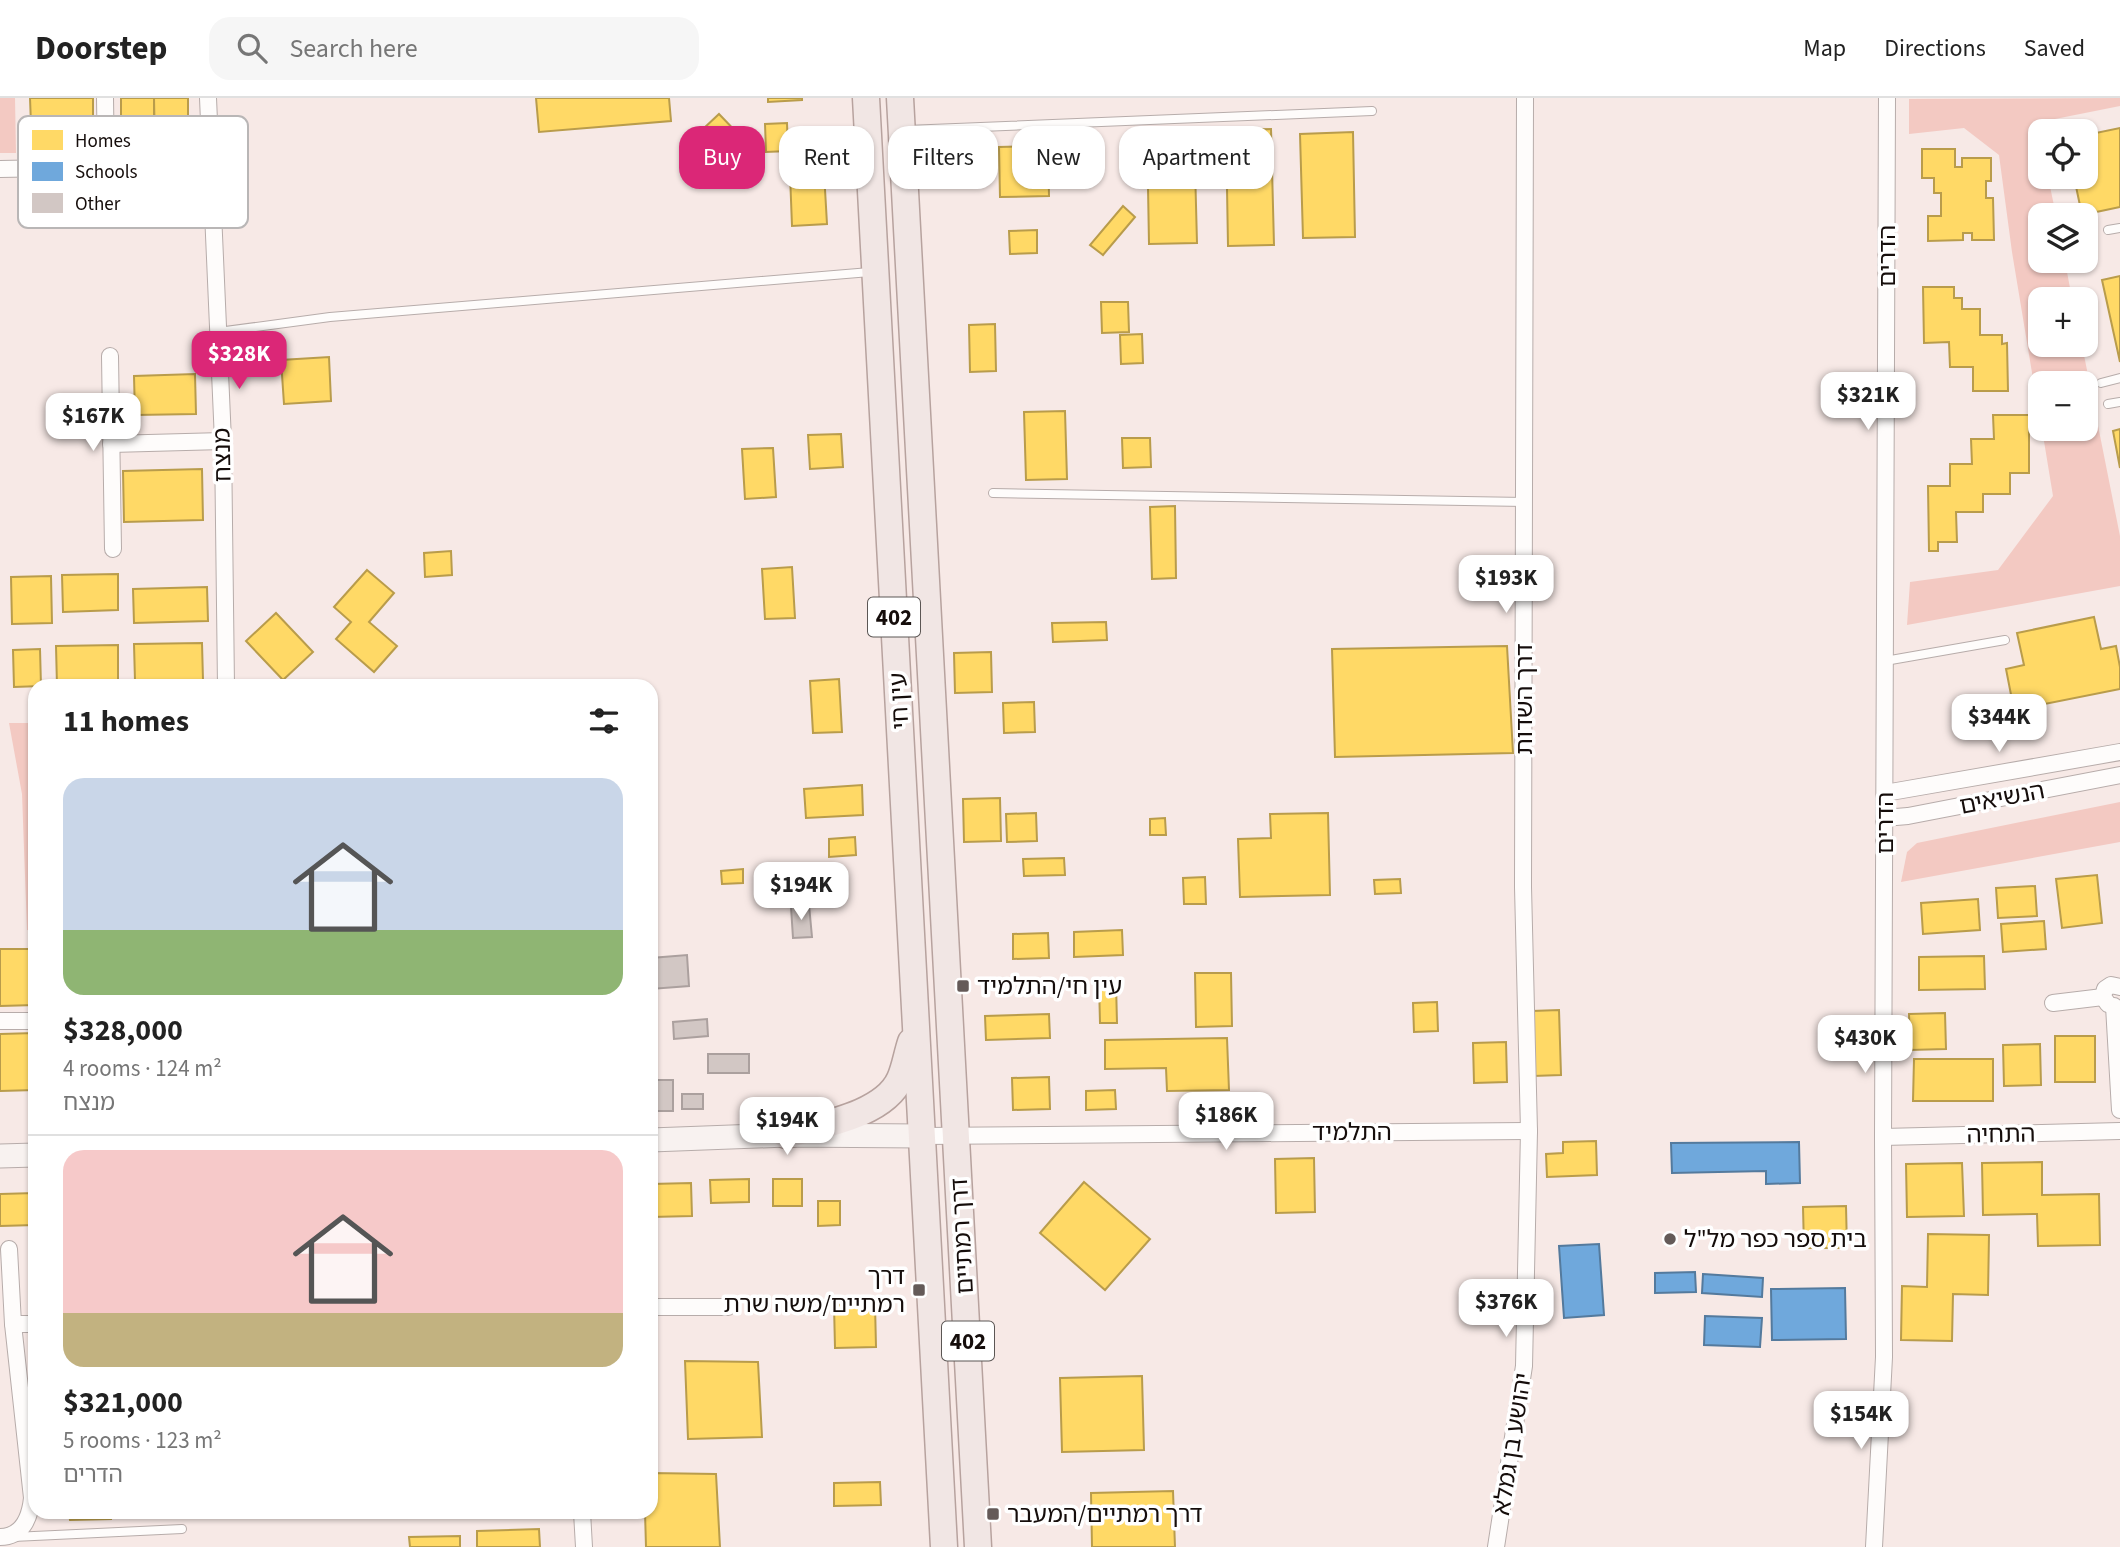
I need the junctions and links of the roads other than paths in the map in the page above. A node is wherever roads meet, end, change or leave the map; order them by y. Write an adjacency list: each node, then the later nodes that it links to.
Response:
1 (105, 98): 8 (street)
2 (208, 98): 9 (street, מנצח)
3 (866, 98): 18 (main road, עין חי / 402)
4 (900, 98): 10 (main road, עין חי / 402)
5 (1525, 98): 28 (street, דרך השדות)
6 (1887, 98): 31 (street, הדרים)
7 (1372, 111): 11 (lane)
8 (105, 116)
9 (209, 116)
10 (902, 126)
11 (998, 126)
12 (18, 168): 13 (street)
13 (0, 169)
14 (905, 189): 47 (main road, עין חי / 402)
15 (214, 228): 19 (street, מנצח)
16 (2120, 228): 17 (lane)
17 (2108, 230)
18 (876, 272): 19 (lane); 42 (main road, עין חי / 402)
19 (218, 332): 25 (street, מנצח)
20 (110, 356): 26 (street)
21 (2120, 379): 22 (lane)
22 (2101, 383)
23 (2120, 402): 24 (lane)
24 (2108, 404)
25 (223, 441): 26 (street); 32 (street, מנצח)
26 (111, 444): 29 (street)
27 (993, 492): 28 (lane)
28 (1525, 502): 44 (street, דרך השדות)
29 (113, 549)
30 (2004, 640): 31 (lane)
31 (1885, 662): 35 (street, הדרים)
32 (226, 679)
33 (2120, 752): 35 (street, הנשיאים)
34 (2120, 775): 36 (street, הנשיאים)
35 (1885, 793): 36 (street, הדרים)
36 (1884, 818): 49 (street, הדרים)
37 (2120, 988): 38 (street)
38 (2112, 1002): 39 (street); 43 (street)
39 (2053, 1003)
40 (0, 1021): 41 (street)
41 (28, 1021)
42 (916, 1024): 46 (main road); 48 (main road, עין חי / 402)
43 (2120, 1110)
44 (1529, 1131): 47 (street, התלמיד); 66 (street, יהושע בן גמלא)
45 (2120, 1131): 49 (street, התחיה)
46 (786, 1135): 48 (street); 50 (street)
47 (957, 1135): 48 (street, התלמיד); 65 (main road, דרך רמתיים / 402)
48 (922, 1136): 64 (main road, דרך רמתיים / 402)
49 (1883, 1137): 67 (street, הדרים)
50 (658, 1140)
51 (28, 1155): 52 (street)
52 (0, 1156)
53 (9, 1249): 56 (street)
54 (658, 1307): 55 (street)
55 (728, 1307)
56 (13, 1324): 57 (street); 58 (street)
57 (28, 1324)
58 (28, 1461)
59 (28, 1518): 62 (street)
60 (582, 1519): 63 (street)
61 (182, 1529): 62 (lane)
62 (3, 1537)
63 (584, 1547)
64 (944, 1547)
65 (978, 1547)
66 (1496, 1547)
67 (1874, 1547)

